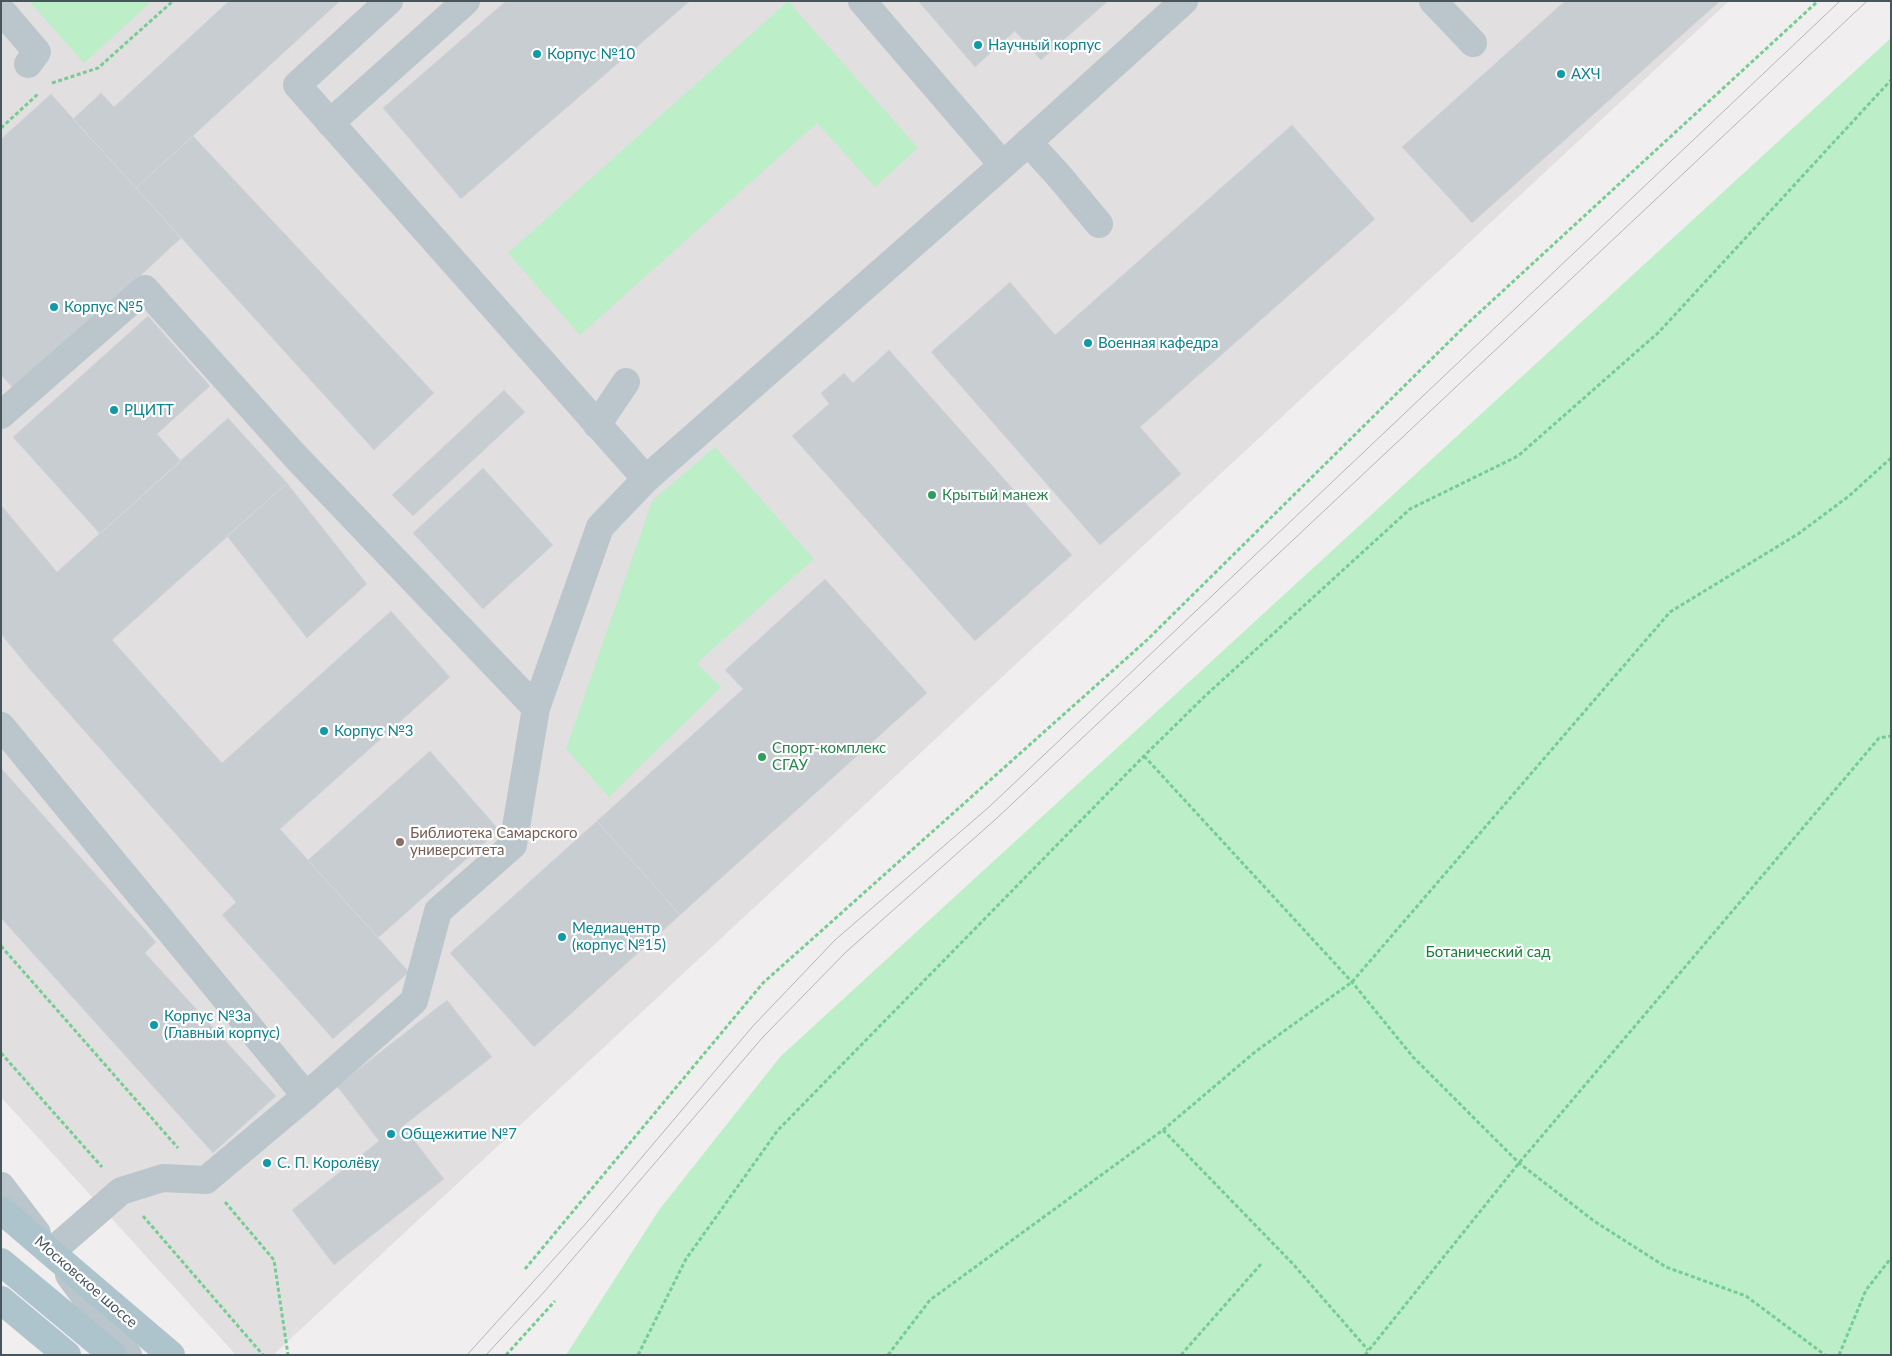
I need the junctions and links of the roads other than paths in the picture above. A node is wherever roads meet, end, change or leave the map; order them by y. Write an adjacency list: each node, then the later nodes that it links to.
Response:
1 (389, 1): 9 (street)
2 (466, 1): 9 (street)
3 (862, 1): 11 (street)
4 (1184, 1): 10 (street)
5 (1433, 1): 7 (street)
6 (1, 10): 8 (street)
7 (1473, 43)
8 (28, 64)
9 (330, 122): 15 (street)
10 (1028, 142): 11 (street); 12 (street)
11 (1003, 165): 16 (street)
12 (1099, 224)
13 (626, 382): 15 (street)
14 (1, 415): 17 (street)
15 (597, 425): 16 (street)
16 (646, 479): 17 (street)
17 (536, 708): 19 (street)
18 (1, 726): 19 (street)
19 (306, 1096): 22 (street)
20 (1, 1186): 22 (street)
21 (1, 1210): 22 (main road, Московское шоссе)
22 (52, 1252): 27 (street); 28 (main road, Московское шоссе)
23 (1, 1262): 26 (main road)
24 (1, 1300): 25 (main road)
25 (67, 1355)
26 (114, 1355)
27 (128, 1355)
28 (171, 1355)

